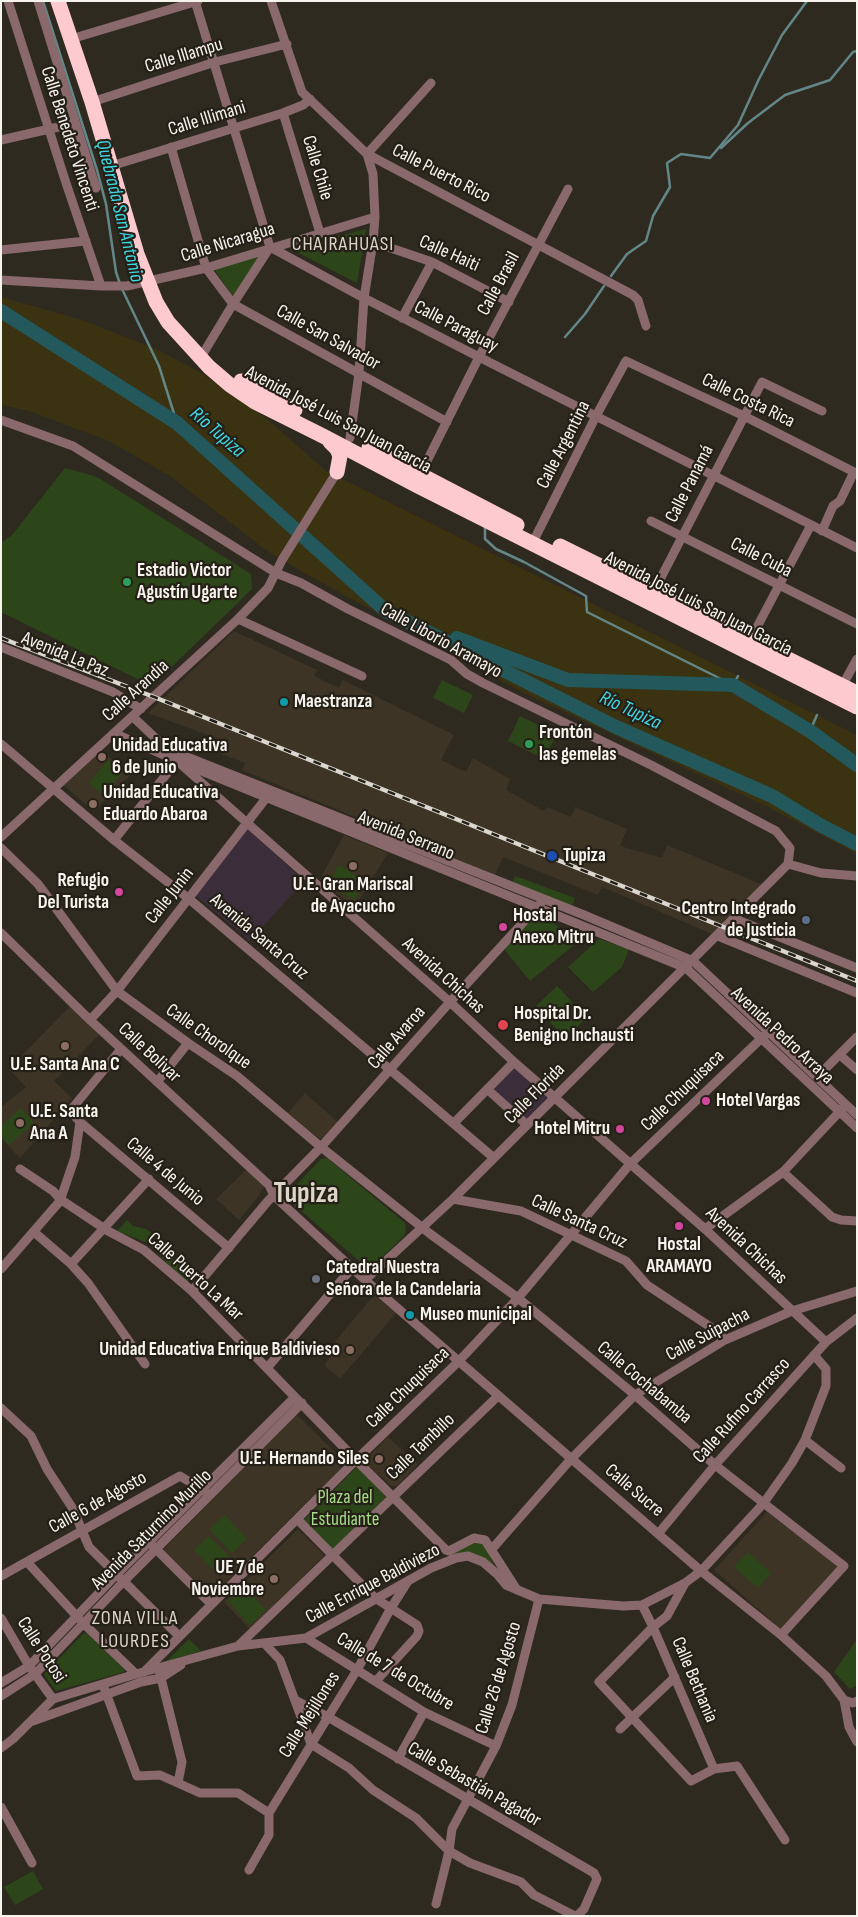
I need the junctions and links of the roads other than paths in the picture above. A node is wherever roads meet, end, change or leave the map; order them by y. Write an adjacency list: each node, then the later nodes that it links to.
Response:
1 (8, 1): 15 (street, Calle Benedeto Vincenti)
2 (38, 1): 13 (street)
3 (58, 1): 6 (highway)
4 (272, 1): 7 (street, Calle Puerto Rico)
5 (196, 2): 6 (street); 8 (street)
6 (71, 39): 11 (highway)
7 (287, 44): 8 (street, Calle Illampu); 10 (street, Calle Puerto Rico)
8 (215, 62): 11 (street, Calle Illampu); 14 (street)
9 (431, 83): 18 (street)
10 (310, 99): 12 (street, Calle Illimani); 18 (street, Calle Puerto Rico)
11 (92, 102): 19 (highway)
12 (283, 112): 14 (street, Calle Illimani); 23 (street, Calle Chile)
13 (76, 124): 15 (street); 20 (street)
14 (235, 128): 17 (street, Calle Illimani); 27 (street)
15 (49, 130): 16 (street); 24 (street, Calle Benedeto Vincenti)
16 (1, 140)
17 (171, 147): 19 (street, Calle Illimani); 30 (street)
18 (367, 154): 22 (street); 26 (street, Calle Puerto Rico)
19 (111, 166): 32 (highway)
20 (96, 188)
21 (568, 189): 26 (street, Calle Brasil)
22 (375, 217): 23 (street, Calle Nicaragua); 25 (street)
23 (320, 233): 27 (street, Calle Nicaragua)
24 (86, 241): 28 (street); 33 (street, Calle Benedeto Vincenti)
25 (373, 242): 29 (street, Calle Haiti); 34 (street)
26 (539, 244): 35 (street, Calle Brasil); 38 (street, Calle Puerto Rico)
27 (270, 247): 30 (street, Calle Nicaragua); 34 (street, Calle Paraguay); 36 (street)
28 (1, 250)
29 (432, 262): 35 (street, Calle Haiti); 37 (street)
30 (206, 268): 32 (street, Calle Nicaragua); 36 (street, Calle San Salvador)
31 (1, 280): 33 (street, Calle Nicaragua)
32 (148, 282): 33 (street, Calle Nicaragua); 39 (highway, Avenida José Luis San Juan García); 48 (highway, Avenida José Luis San Juan García)
33 (101, 286)
34 (364, 298): 37 (street, Calle Paraguay); 42 (street)
35 (509, 302): 40 (street, Calle Brasil)
36 (233, 304): 39 (street); 42 (street, Calle San Salvador)
37 (402, 318): 40 (street, Calle Paraguay)
38 (646, 326)
39 (204, 352): 49 (highway, Avenida José Luis San Juan García)
40 (479, 357): 44 (street, Calle Paraguay); 47 (street, Calle Brasil)
41 (626, 362): 44 (street, Calle Argentina); 45 (street, Calle Costa Rica)
42 (359, 373): 47 (street, Calle San Salvador); 49 (street)
43 (822, 411): 45 (street, Calle Panamá)
44 (596, 416): 53 (street, Calle Paraguay); 58 (street, Calle Argentina)
45 (744, 416): 53 (street, Calle Panamá); 56 (street, Calle Costa Rica)
46 (1, 420): 60 (street, Calle Liborio Aramayo)
47 (447, 422): 52 (street, Calle Brasil)
48 (323, 436): 50 (highway, Avenida José Luis San Juan García); 51 (highway)
49 (350, 438): 52 (highway, Avenida José Luis San Juan García)
50 (371, 461): 51 (highway); 58 (highway, Avenida José Luis San Juan García)
51 (337, 472): 60 (street, Calle Arandia)
52 (420, 475): 58 (highway, Avenida José Luis San Juan García)
53 (712, 476): 55 (street, Calle Paraguay); 57 (street, Calle Panamá)
54 (651, 521): 57 (street, Calle Cuba)
55 (811, 525): 56 (street, Calle Paraguay); 61 (street)
56 (822, 530): 59 (street, Calle Paraguay)
57 (682, 536): 61 (street, Calle Cuba); 62 (street, Calle Panamá)
58 (535, 539): 62 (highway, Avenida José Luis San Juan García)
59 (857, 548)
60 (276, 572): 63 (street, Calle Arandia); 83 (street, Calle Liborio Aramayo)
61 (778, 585): 64 (street, Calle Cuba); 65 (street)
62 (651, 597): 65 (highway, Avenida José Luis San Juan García)
63 (238, 619): 68 (street); 72 (street, Calle Arandia)
64 (857, 624)
65 (747, 645): 69 (highway, Avenida José Luis San Juan García)
66 (1, 647): 72 (street, Avenida La Paz)
67 (857, 659): 69 (street)
68 (362, 676)
69 (839, 692): 70 (highway, Avenida José Luis San Juan García); 71 (highway, Avenida José Luis San Juan García)
70 (857, 693)
71 (857, 707)
72 (141, 709): 73 (street, Calle Arandia)
73 (133, 717): 74 (street, Calle Arandia); 76 (street, Avenida Serrano)
74 (114, 733): 76 (street, Avenida Serrano); 77 (street, Calle Arandia)
75 (1, 744): 77 (street, Avenida Santa Cruz)
76 (179, 758): 78 (street, Avenida Serrano); 79 (street, Avenida Chichas); 81 (street)
77 (53, 788): 80 (street, Calle Arandia); 81 (street, Avenida Santa Cruz)
78 (269, 793): 79 (street, Calle Junin); 86 (street, Avenida Serrano)
79 (247, 823): 85 (street, Calle Junin); 95 (street, Avenida Chichas)
80 (1, 838)
81 (114, 840): 85 (street, Avenida Santa Cruz)
82 (1, 848): 93 (street, Calle Chorolque)
83 (788, 864): 84 (street); 87 (street, Calle Florida)
84 (857, 876)
85 (188, 898): 93 (street, Calle Junin); 103 (street, Avenida Santa Cruz)
86 (541, 903): 90 (street, Avenida Serrano); 91 (street, Avenida Serrano); 95 (street, Calle Avaroa)
87 (735, 919): 89 (street, Calle Florida); 92 (street)
88 (1, 933): 96 (street, Calle Bolivar)
89 (718, 936): 90 (street, Calle Florida); 94 (street)
90 (693, 961): 91 (street, Calle Florida); 97 (street, Avenida Pedro Arraya)
91 (686, 968): 97 (street, Avenida Pedro Arraya); 108 (street, Calle Florida)
92 (857, 968)
93 (117, 991): 96 (street, Calle Junin); 99 (street, Calle Chorolque)
94 (857, 993)
95 (450, 1002): 102 (street, Avenida Chichas); 103 (street, Calle Avaroa)
96 (90, 1020): 100 (street, Calle Bolivar)
97 (765, 1035): 105 (street, Avenida Pedro Arraya); 109 (street, Avenida Pedro Arraya); 117 (street, Calle Chuquisaca)
98 (857, 1037): 101 (street)
99 (188, 1043): 106 (street); 115 (street, Calle Chorolque)
100 (121, 1049): 106 (street, Calle Bolivar); 111 (street)
101 (840, 1055): 104 (street); 105 (street)
102 (514, 1062): 107 (street); 108 (street, Avenida Chichas)
103 (391, 1070): 112 (street, Avenida Santa Cruz); 115 (street, Calle Avaroa)
104 (857, 1070)
105 (817, 1077): 109 (street, Avenida Pedro Arraya)
106 (157, 1082): 121 (street, Calle Bolivar)
107 (488, 1089): 112 (street); 113 (street)
108 (555, 1098): 113 (street, Calle Florida); 117 (street, Avenida Chichas)
109 (842, 1108): 110 (street, Avenida Pedro Arraya); 114 (street, Avenida Pedro Arraya); 119 (street)
110 (857, 1115)
111 (80, 1122): 120 (street, Calle 4 de Junio); 123 (street)
112 (454, 1124): 116 (street, Avenida Santa Cruz)
113 (527, 1125): 116 (street, Calle Florida)
114 (857, 1128)
115 (321, 1147): 121 (street, Calle Avaroa); 125 (street, Calle Chorolque)
116 (494, 1158): 122 (street, Calle Florida)
117 (630, 1164): 127 (street, Avenida Chichas); 129 (street, Calle Chuquisaca)
118 (20, 1170): 123 (street, Calle Puerto La Mar)
119 (782, 1172): 124 (street); 127 (street)
120 (148, 1179): 126 (street); 130 (street, Calle 4 de Junio)
121 (274, 1196): 130 (street, Calle Avaroa); 132 (street, Calle Bolivar)
122 (452, 1198): 125 (street, Calle Florida); 129 (street, Calle Santa Cruz)
123 (60, 1200): 126 (street, Calle Puerto La Mar); 128 (street)
124 (857, 1221)
125 (422, 1227): 134 (street, Calle Florida); 137 (street, Calle Cochabamba)
126 (105, 1228): 131 (street); 135 (street, Calle Puerto La Mar)
127 (705, 1229): 138 (street, Avenida Chichas)
128 (34, 1232): 131 (street); 133 (street)
129 (571, 1235): 137 (street, Calle Chuquisaca); 140 (street, Calle Santa Cruz)
130 (229, 1248): 135 (street, Calle Avaroa)
131 (71, 1264): 144 (street)
132 (352, 1268): 134 (street, Calle Sucre); 145 (street)
133 (1, 1269)
134 (365, 1280): 143 (street, Calle Sucre)
135 (192, 1291): 145 (street, Calle Puerto La Mar)
136 (857, 1291): 138 (street, Calle Suipacha)
137 (518, 1298): 143 (street, Calle Chuquisaca); 146 (street, Calle Cochabamba)
138 (792, 1311): 140 (street, Calle Suipacha); 141 (street, Avenida Chichas)
139 (857, 1318): 141 (street, Calle Rufino Carrasco)
140 (725, 1340): 146 (street, Calle Suipacha)
141 (826, 1342): 142 (street, Calle Rufino Carrasco)
142 (814, 1355): 150 (street, Calle Enrique Baldiviezo); 153 (street, Calle Rufino Carrasco)
143 (458, 1362): 147 (street, Calle Sucre); 152 (street, Calle Chuquisaca)
144 (145, 1364)
145 (267, 1368): 148 (street, Calle Puerto La Mar)
146 (635, 1395): 151 (street, Calle Suipacha); 153 (street, Calle Cochabamba)
147 (498, 1396): 151 (street, Calle Sucre); 156 (street, Calle Tambillo)
148 (298, 1400): 152 (street, Calle Puerto La Mar); 155 (street, Avenida Saturnino Murillo)
149 (1, 1408): 159 (street)
150 (805, 1440): 154 (street); 157 (street, Calle Enrique Baldiviezo)
151 (571, 1459): 160 (street, Calle Sucre); 162 (street, Calle Suipacha)
152 (356, 1460): 156 (street, Calle Puerto La Mar); 158 (street, Calle Chuquisaca)
153 (716, 1464): 157 (street, Calle Cochabamba); 160 (street, Calle Rufino Carrasco)
154 (841, 1468)
155 (207, 1492): 159 (street, Calle 6 de Agosto); 161 (street, Avenida Saturnino Murillo)
156 (393, 1496): 162 (street, Calle Puerto La Mar); 163 (street, Calle Tambillo)
157 (763, 1504): 165 (street, Calle Enrique Baldiviezo); 180 (street, Calle Cochabamba)
158 (298, 1520): 163 (street); 174 (street, Calle Chuquisaca)
159 (81, 1531): 164 (street, Calle 6 de Agosto); 166 (street)
160 (658, 1534): 165 (street, Calle Sucre)
161 (152, 1546): 166 (street, Avenida Saturnino Murillo); 169 (street, Avenida Saturnino Murillo); 174 (street)
162 (492, 1549): 171 (street)
163 (332, 1554): 172 (street); 184 (street, Calle Tambillo)
164 (27, 1562): 167 (street, Calle 6 de Agosto); 178 (street)
165 (701, 1571): 170 (street, Calle Enrique Baldiviezo); 180 (street, Calle Sucre)
166 (116, 1575): 169 (street); 178 (street, Avenida Saturnino Murillo)
167 (1, 1576)
168 (408, 1580): 171 (street, Calle Enrique Baldiviezo); 172 (street, Calle Enrique Baldiviezo); 176 (street, Calle Mejillones)
169 (123, 1582): 178 (street, Avenida Saturnino Murillo); 181 (street)
170 (685, 1583): 175 (street, Calle Enrique Baldiviezo); 179 (street)
171 (517, 1590): 173 (street, Calle Enrique Baldiviezo)
172 (375, 1598): 176 (street); 182 (street, Calle Enrique Baldiviezo)
173 (538, 1599): 175 (street, Calle Enrique Baldiviezo); 209 (street, Calle 26 de Agosto)
174 (211, 1604): 181 (street, Calle Chuquisaca)
175 (642, 1605): 179 (street, Calle Bethania)
176 (391, 1608): 188 (street, Calle Mejillones); 193 (street)
177 (1, 1618): 186 (street, Calle Potosi)
178 (80, 1619): 186 (street, Avenida Saturnino Murillo); 189 (street); 190 (street, Avenida Saturnino Murillo)
179 (654, 1627): 191 (street, Calle Bethania); 204 (street)
180 (782, 1635): 200 (street, Calle Sucre)
181 (179, 1636): 189 (street, Calle Chuquisaca)
182 (306, 1638): 183 (street, Calle Enrique Baldiviezo); 188 (street, Calle de 7 de Octubre)
183 (264, 1643): 184 (street, Calle Enrique Baldiviezo); 199 (street)
184 (238, 1646): 185 (street, Calle Enrique Baldiviezo)
185 (188, 1660): 187 (street, Calle Enrique Baldiviezo); 192 (street)
186 (30, 1666): 190 (street, Calle Potosi); 194 (street, Avenida Saturnino Murillo)
187 (158, 1668): 189 (street, Calle Enrique Baldiviezo); 192 (street)
188 (357, 1670): 193 (street, Calle de 7 de Octubre); 203 (street, Calle Mejillones)
189 (139, 1673): 195 (street, Calle Enrique Baldiviezo)
190 (35, 1674): 197 (street, Avenida Saturnino Murillo); 198 (street, Calle Potosi)
191 (675, 1677): 204 (street); 212 (street, Calle Bethania)
192 (161, 1678): 196 (street); 213 (street)
193 (376, 1681): 202 (street, Calle de 7 de Octubre)
194 (1, 1683)
195 (103, 1684): 196 (street); 198 (street, Calle Enrique Baldiviezo)
196 (107, 1695): 205 (street); 213 (street)
197 (1, 1696)
198 (53, 1700): 205 (street, Calle Enrique Baldiviezo)
199 (295, 1700): 203 (street, Calle Sebastián Pagador); 208 (street)
200 (844, 1700): 201 (street); 207 (street, Calle Sucre)
201 (857, 1701)
202 (424, 1712): 209 (street, Calle de 7 de Octubre); 211 (street)
203 (328, 1717): 208 (street, Calle Mejillones); 211 (street, Calle Sebastián Pagador)
204 (632, 1718): 206 (street); 212 (street)
205 (30, 1722): 210 (street, Calle Enrique Baldiviezo)
206 (620, 1729)
207 (857, 1742)
208 (311, 1744): 216 (street, Calle Mejillones); 218 (street)
209 (496, 1746): 214 (street, Calle 26 de Agosto)
210 (1, 1748)
211 (398, 1759): 214 (street, Calle Sebastián Pagador)
212 (714, 1769): 217 (street)
213 (178, 1783): 216 (street)
214 (467, 1800): 218 (street, Calle 26 de Agosto); 222 (street, Calle Sebastián Pagador)
215 (1, 1807): 219 (street)
216 (269, 1813): 220 (street, Calle Mejillones)
217 (785, 1840)
218 (449, 1851): 221 (street, Calle 26 de Agosto); 222 (street)
219 (32, 1863)
220 (249, 1870)
221 (436, 1904)
222 (576, 1916)

